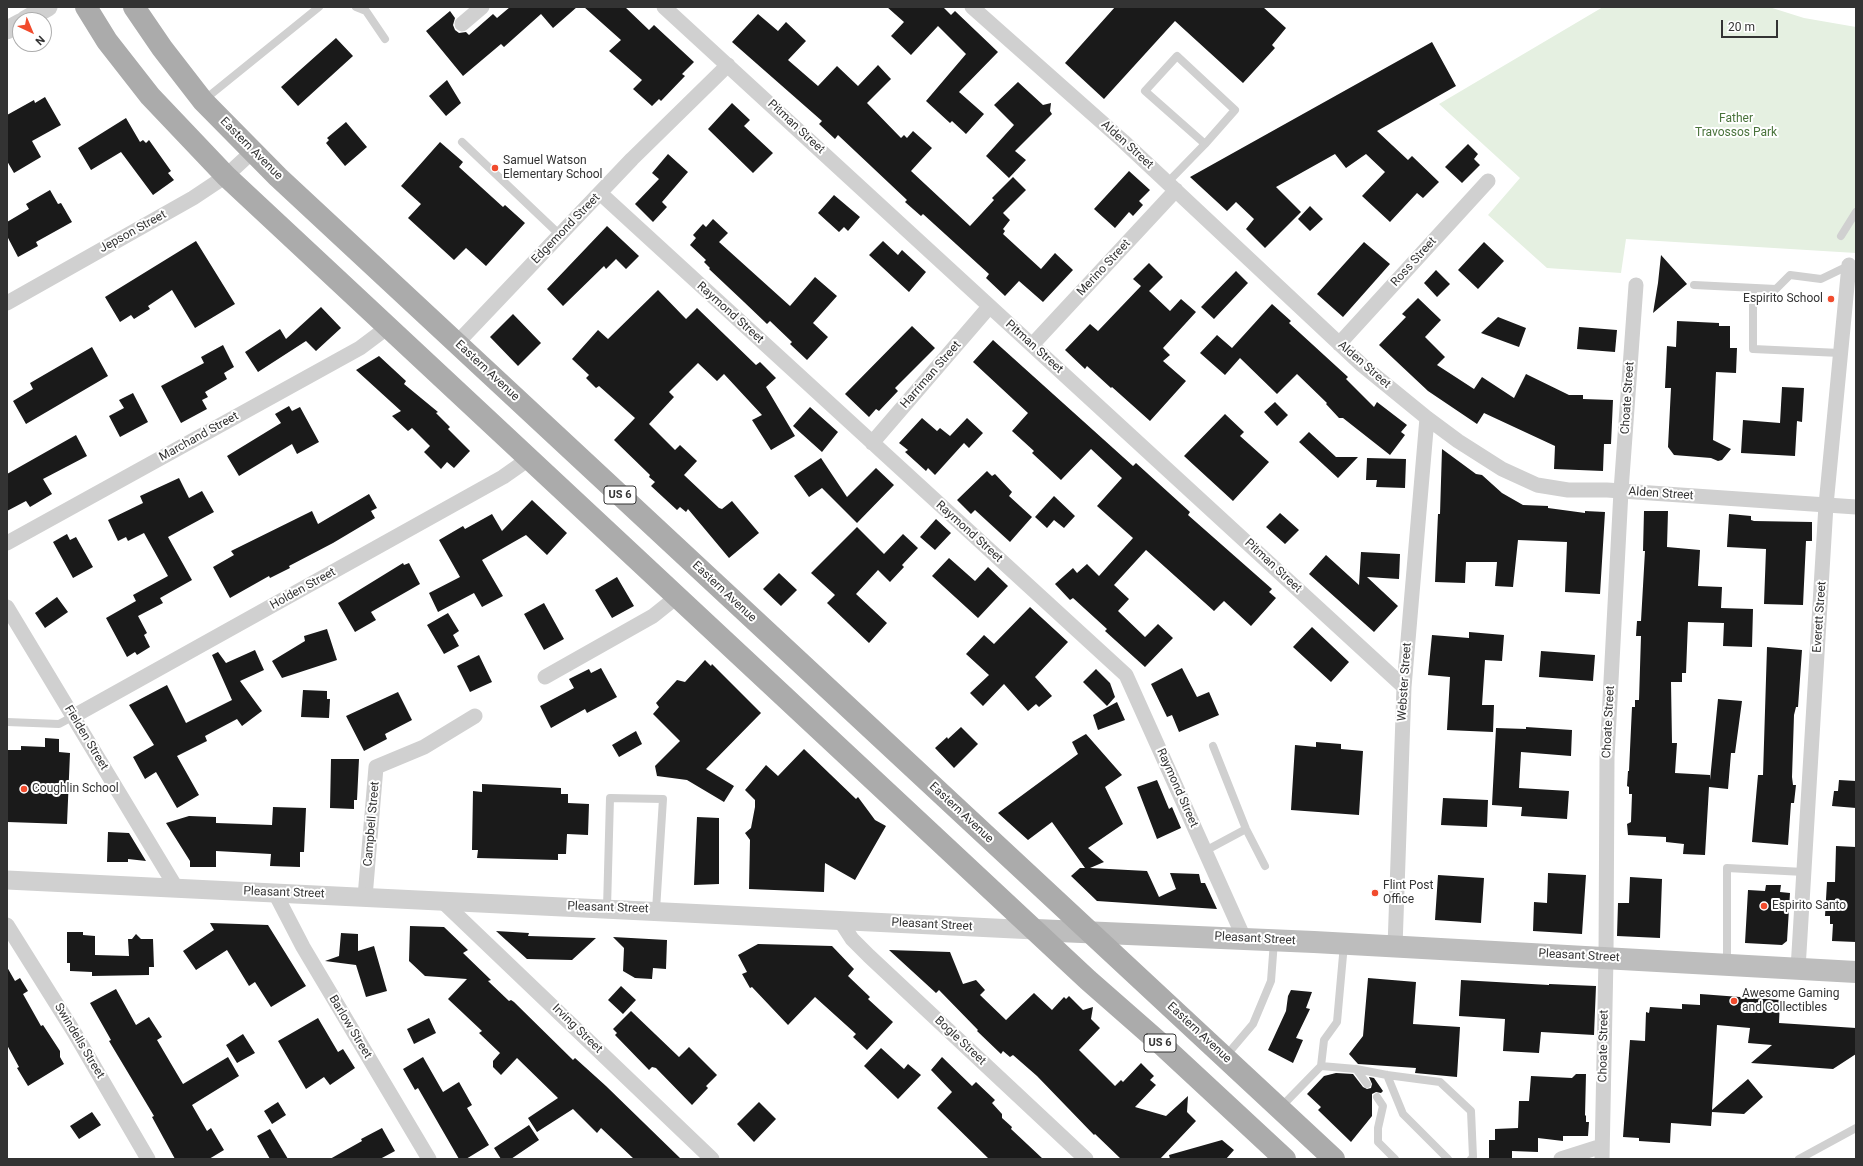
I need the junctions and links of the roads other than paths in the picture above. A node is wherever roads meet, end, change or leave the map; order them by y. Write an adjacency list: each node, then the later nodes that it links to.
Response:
1 (48, 7): 9 (street)
2 (86, 7): 17 (main road, US 6)
3 (134, 7): 13 (main road, Eastern Avenue / US 6)
4 (319, 7): 13 (lane)
5 (356, 7): 11 (lane)
6 (482, 7): 10 (street)
7 (664, 7): 12 (street, Pitman Street)
8 (972, 7): 19 (street, Alden Street)
9 (39, 12)
10 (462, 24)
11 (385, 38)
12 (728, 65): 20 (street, Edgemond Street); 29 (street, Pitman Street)
13 (203, 101): 16 (main road, Eastern Avenue / US 6)
14 (462, 142): 22 (lane)
15 (1205, 144): 15 (lane); 19 (lane)
16 (252, 152): 17 (street, Jepson Street); 31 (main road, Eastern Avenue / US 6)
17 (226, 176): 28 (street, Jepson Street); 30 (main road, US 6)
18 (1488, 181): 32 (street, Ross Street)
19 (1172, 186): 32 (street, Alden Street); 33 (street, Merino Street)
20 (600, 193): 22 (street, Edgemond Street); 36 (street, Raymond Street)
21 (1856, 212): 23 (lane)
22 (560, 235): 31 (street, Edgemond Street)
23 (1841, 236)
24 (1852, 266): 27 (lane); 34 (street, Everett Street)
25 (1636, 285): 38 (street, Choate Street)
26 (1694, 285): 27 (lane)
27 (1753, 288): 34 (lane)
28 (7, 303)
29 (990, 307): 33 (street, Pitman Street); 36 (street, Harriman Street)
30 (388, 327): 37 (main road, US 6); 41 (street, Marchand Street)
31 (457, 343): 64 (main road, Eastern Avenue / US 6)
32 (1339, 344): 35 (street, Alden Street)
33 (1032, 345): 45 (street, Pitman Street)
34 (1840, 353): 39 (street, Everett Street)
35 (1427, 418): 38 (street, Alden Street); 45 (street, Webster Street)
36 (872, 443): 51 (street, Raymond Street)
37 (530, 458): 42 (main road, US 6); 46 (street, Holden Street)
38 (1622, 491): 39 (street, Alden Street); 69 (street, Choate Street)
39 (1826, 505): 40 (street, Alden Street); 53 (street, Everett Street)
40 (1856, 507)
41 (7, 543)
42 (678, 596): 44 (street); 63 (main road, US 6)
43 (7, 607): 46 (street, Fielden Street)
44 (545, 677)
45 (1404, 686): 68 (street, Webster Street)
46 (74, 716): 48 (lane); 55 (street, Fielden Street)
47 (476, 716): 57 (street, Campbell Street)
48 (7, 722)
49 (1213, 746): 50 (lane)
50 (1246, 829): 51 (lane); 52 (lane)
51 (1205, 851): 65 (street, Raymond Street)
52 (1265, 866)
53 (1804, 872): 70 (lane); 71 (street, Everett Street)
54 (7, 880): 55 (street, Pleasant Street)
55 (177, 889): 56 (street, Pleasant Street)
56 (275, 893): 57 (street, Pleasant Street); 83 (street, Barlow Street)
57 (365, 897): 58 (street, Pleasant Street)
58 (441, 900): 59 (street, Pleasant Street); 84 (street, Irving Street)
59 (607, 908): 60 (street, Pleasant Street); 60 (lane)
60 (656, 910): 61 (street, Pleasant Street)
61 (839, 919): 63 (street, Pleasant Street); 85 (street, Bogle Street)
62 (7, 925): 82 (street, Swindells Street)
63 (1034, 930): 64 (main road, Pleasant Street); 86 (main road, US 6)
64 (1089, 931): 65 (main road, Pleasant Street); 73 (main road, Eastern Avenue / US 6)
65 (1244, 938): 66 (main road, Pleasant Street)
66 (1274, 940): 67 (main road, Pleasant Street); 73 (lane)
67 (1344, 943): 68 (main road, Pleasant Street); 74 (lane)
68 (1395, 947): 69 (main road, Pleasant Street)
69 (1606, 957): 70 (main road, Pleasant Street); 81 (street, Choate Street)
70 (1727, 964): 71 (main road, Pleasant Street)
71 (1798, 969): 72 (main road, Pleasant Street)
72 (1856, 972)
73 (1224, 1057): 79 (main road, Eastern Avenue / US 6)
74 (1321, 1066): 75 (lane); 79 (lane)
75 (1356, 1069): 76 (lane); 77 (lane)
76 (1387, 1075): 89 (lane); 90 (lane)
77 (1367, 1084)
78 (1377, 1097): 88 (lane)
79 (1280, 1108): 87 (main road, Eastern Avenue / US 6)
80 (1856, 1128): 92 (lane)
81 (1602, 1153): 91 (street)
82 (148, 1159)
83 (429, 1159)
84 (712, 1159)
85 (1086, 1159)
86 (1285, 1159)
87 (1334, 1159)
88 (1395, 1159)
89 (1448, 1159)
90 (1471, 1159)
91 (1561, 1159)
92 (1799, 1159)

